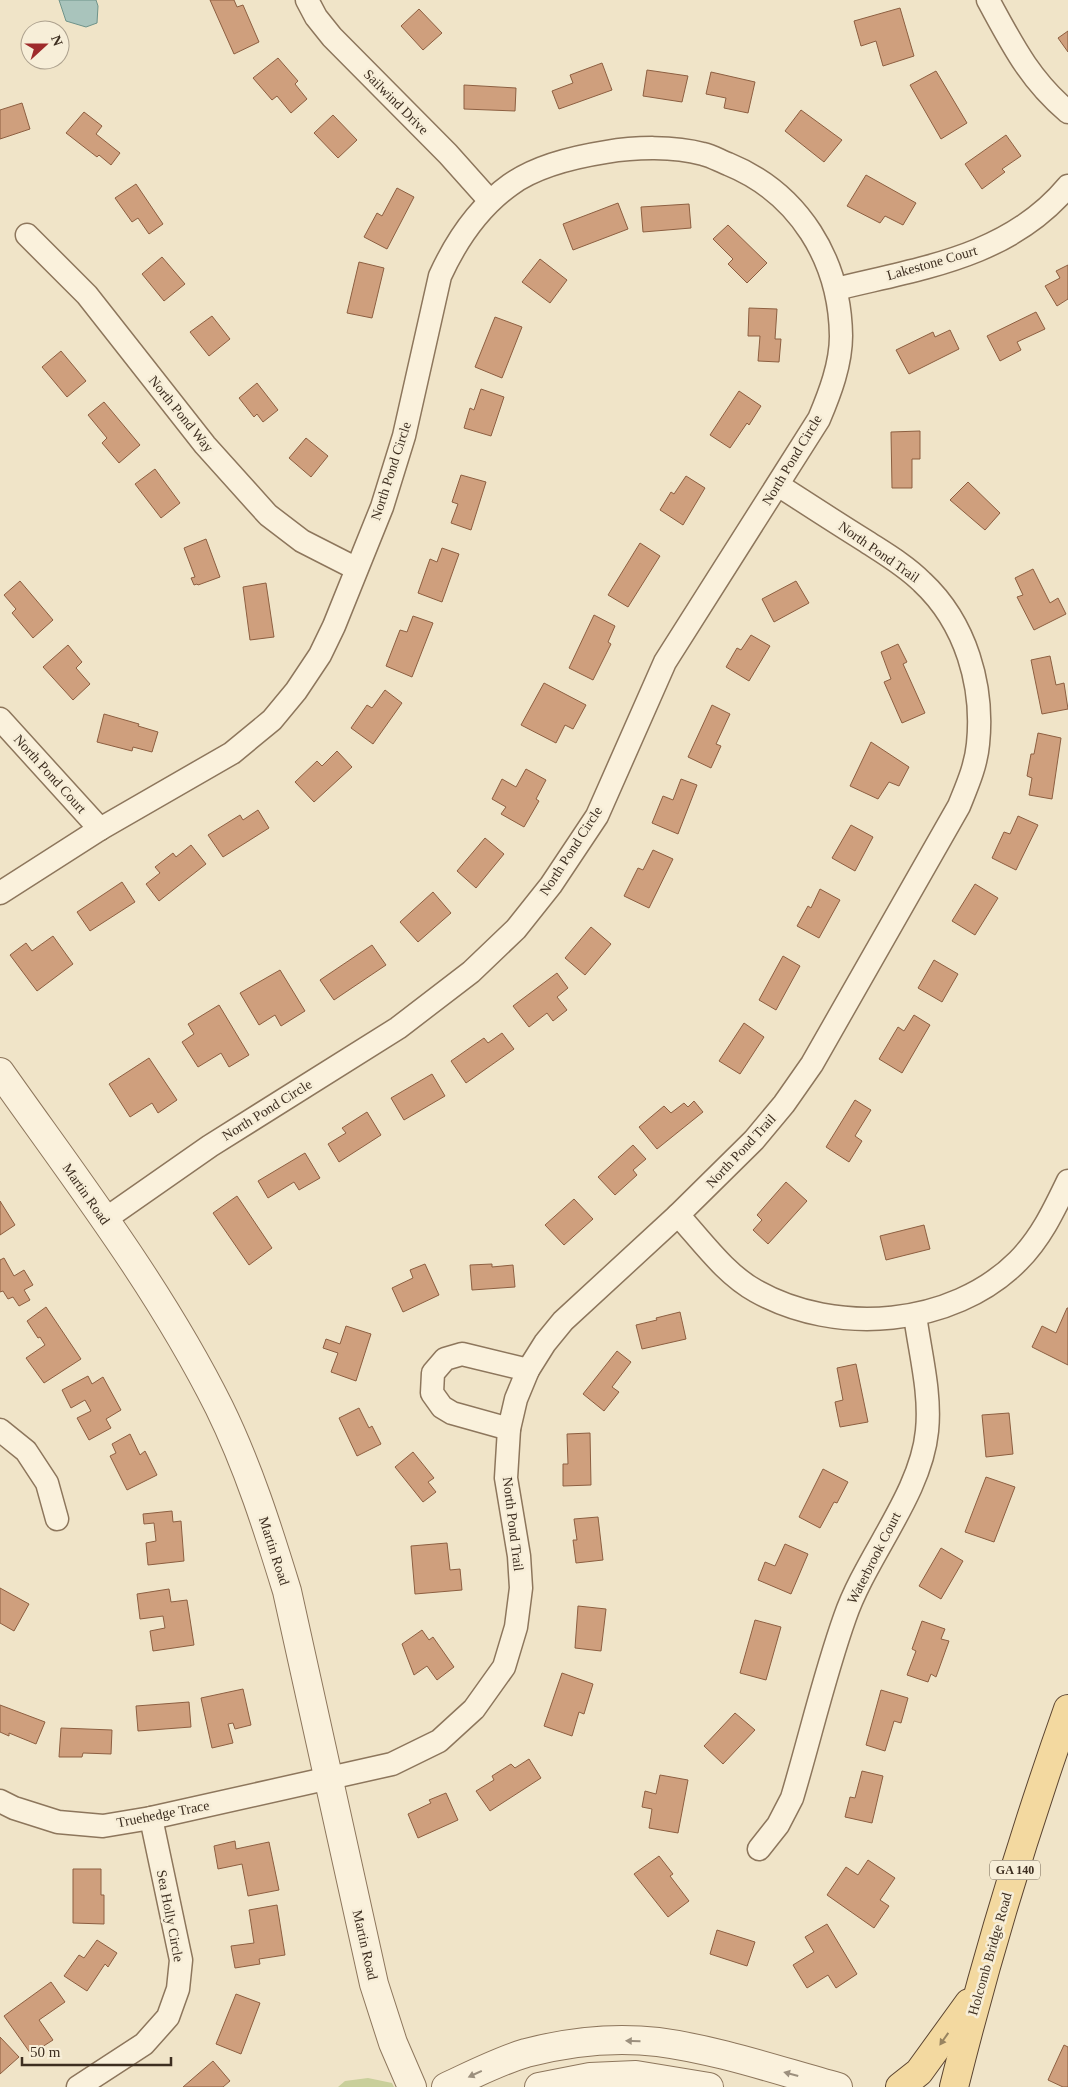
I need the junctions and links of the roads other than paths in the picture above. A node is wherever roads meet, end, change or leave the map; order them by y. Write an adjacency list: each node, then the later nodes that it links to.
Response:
1 (307, 0): 5 (street, Sailwind Drive)
2 (988, 0): 3 (street)
3 (1068, 112)
4 (1068, 186): 7 (street, Lakestone Court)
5 (490, 201): 7 (street, North Pond Circle); 9 (street, North Pond Circle)
6 (27, 235): 9 (street, North Pond Way)
7 (836, 289): 8 (street, North Pond Circle)
8 (778, 485): 15 (street, North Pond Trail); 16 (street, North Pond Circle)
9 (356, 568): 11 (street, North Pond Circle)
10 (0, 719): 11 (street, North Pond Court)
11 (100, 828): 12 (street, North Pond Circle)
12 (0, 893)
13 (0, 1072): 16 (street, Martin Road)
14 (1068, 1181): 17 (street)
15 (678, 1215): 17 (street); 18 (street, North Pond Trail)
16 (104, 1220): 23 (street, Martin Road)
17 (915, 1315): 26 (street, Waterbrook Court)
18 (528, 1370): 19 (street, North Pond Trail); 19 (street)
19 (508, 1429): 23 (street, North Pond Trail)
20 (0, 1430): 21 (street)
21 (57, 1519)
22 (1068, 1709): 27 (main road, Holcomb Bridge Road / GA 140)
23 (328, 1779): 25 (street, Truehedge Trace); 29 (street, Martin Road)
24 (0, 1801): 25 (street, Truehedge Trace)
25 (151, 1818): 28 (street, Sea Holly Circle)
26 (759, 1849)
27 (981, 1985): 34 (main road, one-way to 34); 35 (main road, Holcomb Bridge Road / GA 140)
28 (78, 2087)
29 (412, 2087)
30 (446, 2087): 33 (street, one-way to 30)
31 (539, 2087): 32 (street)
32 (709, 2087)
33 (838, 2087)
34 (900, 2087)
35 (954, 2087)

